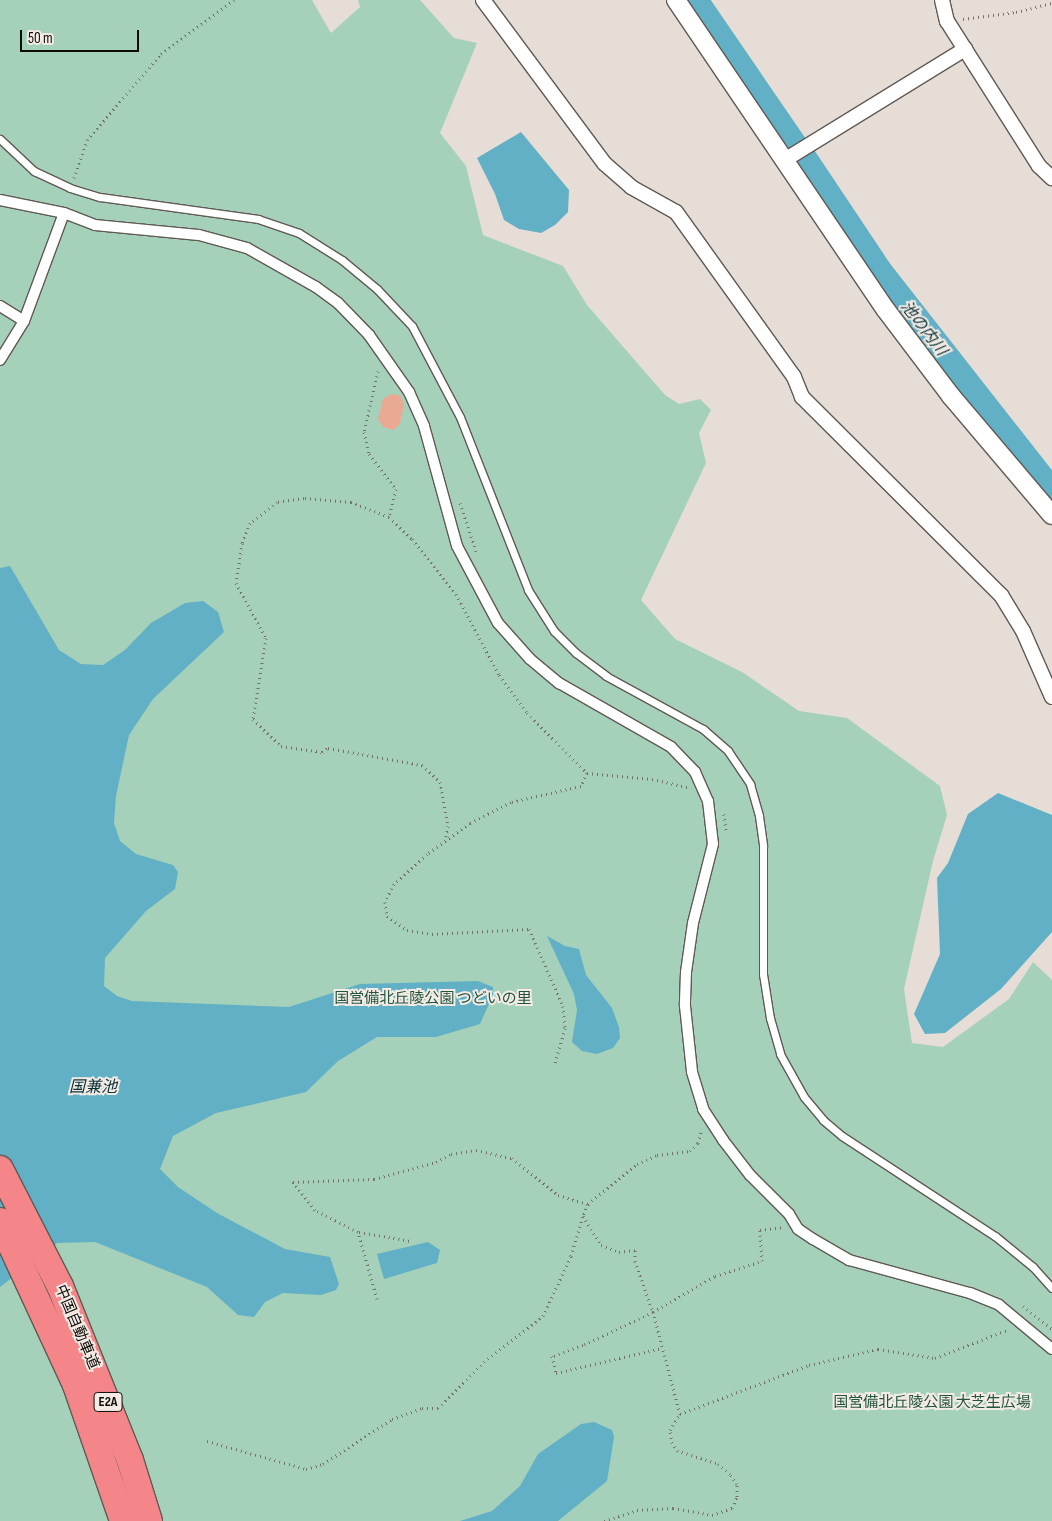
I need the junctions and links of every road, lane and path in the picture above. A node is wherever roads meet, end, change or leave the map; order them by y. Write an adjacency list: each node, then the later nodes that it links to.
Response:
1 (234, 0): 9 (path)
2 (483, 0): 20 (street)
3 (676, 0): 10 (street)
4 (942, 0): 6 (street)
5 (1052, 3): 6 (path)
6 (947, 20): 7 (street)
7 (965, 49): 10 (street); 11 (street)
8 (0, 139): 33 (lane)
9 (86, 140)
10 (783, 160): 18 (street)
11 (1052, 178)
12 (0, 200): 13 (street)
13 (64, 213): 15 (street); 16 (street)
14 (0, 306): 15 (street)
15 (24, 321): 17 (street)
16 (380, 348): 19 (path); 22 (street)
17 (0, 360)
18 (1052, 516)
19 (389, 517): 21 (path); 23 (path)
20 (1052, 698)
21 (587, 773): 22 (path); 23 (path)
22 (700, 783): 25 (street)
23 (445, 841): 24 (path)
24 (555, 1063)
25 (707, 1114): 27 (path); 30 (street)
26 (0, 1169): 42 (highway, 中国自動車道 / E2A)
27 (588, 1204): 28 (path); 31 (path)
28 (584, 1216): 35 (path); 40 (path)
29 (0, 1220): 41 (highway, 中国自動車道 / E2A)
30 (794, 1222): 35 (path); 36 (street)
31 (358, 1232): 32 (path); 34 (path)
32 (411, 1241)
33 (1052, 1288)
34 (377, 1299)
35 (653, 1312): 37 (path); 37 (path)
36 (1025, 1324): 38 (street); 39 (path)
37 (662, 1348): 39 (path)
38 (1052, 1349)
39 (680, 1414): 43 (path)
40 (207, 1442)
41 (124, 1521)
42 (148, 1521)
43 (604, 1521)

